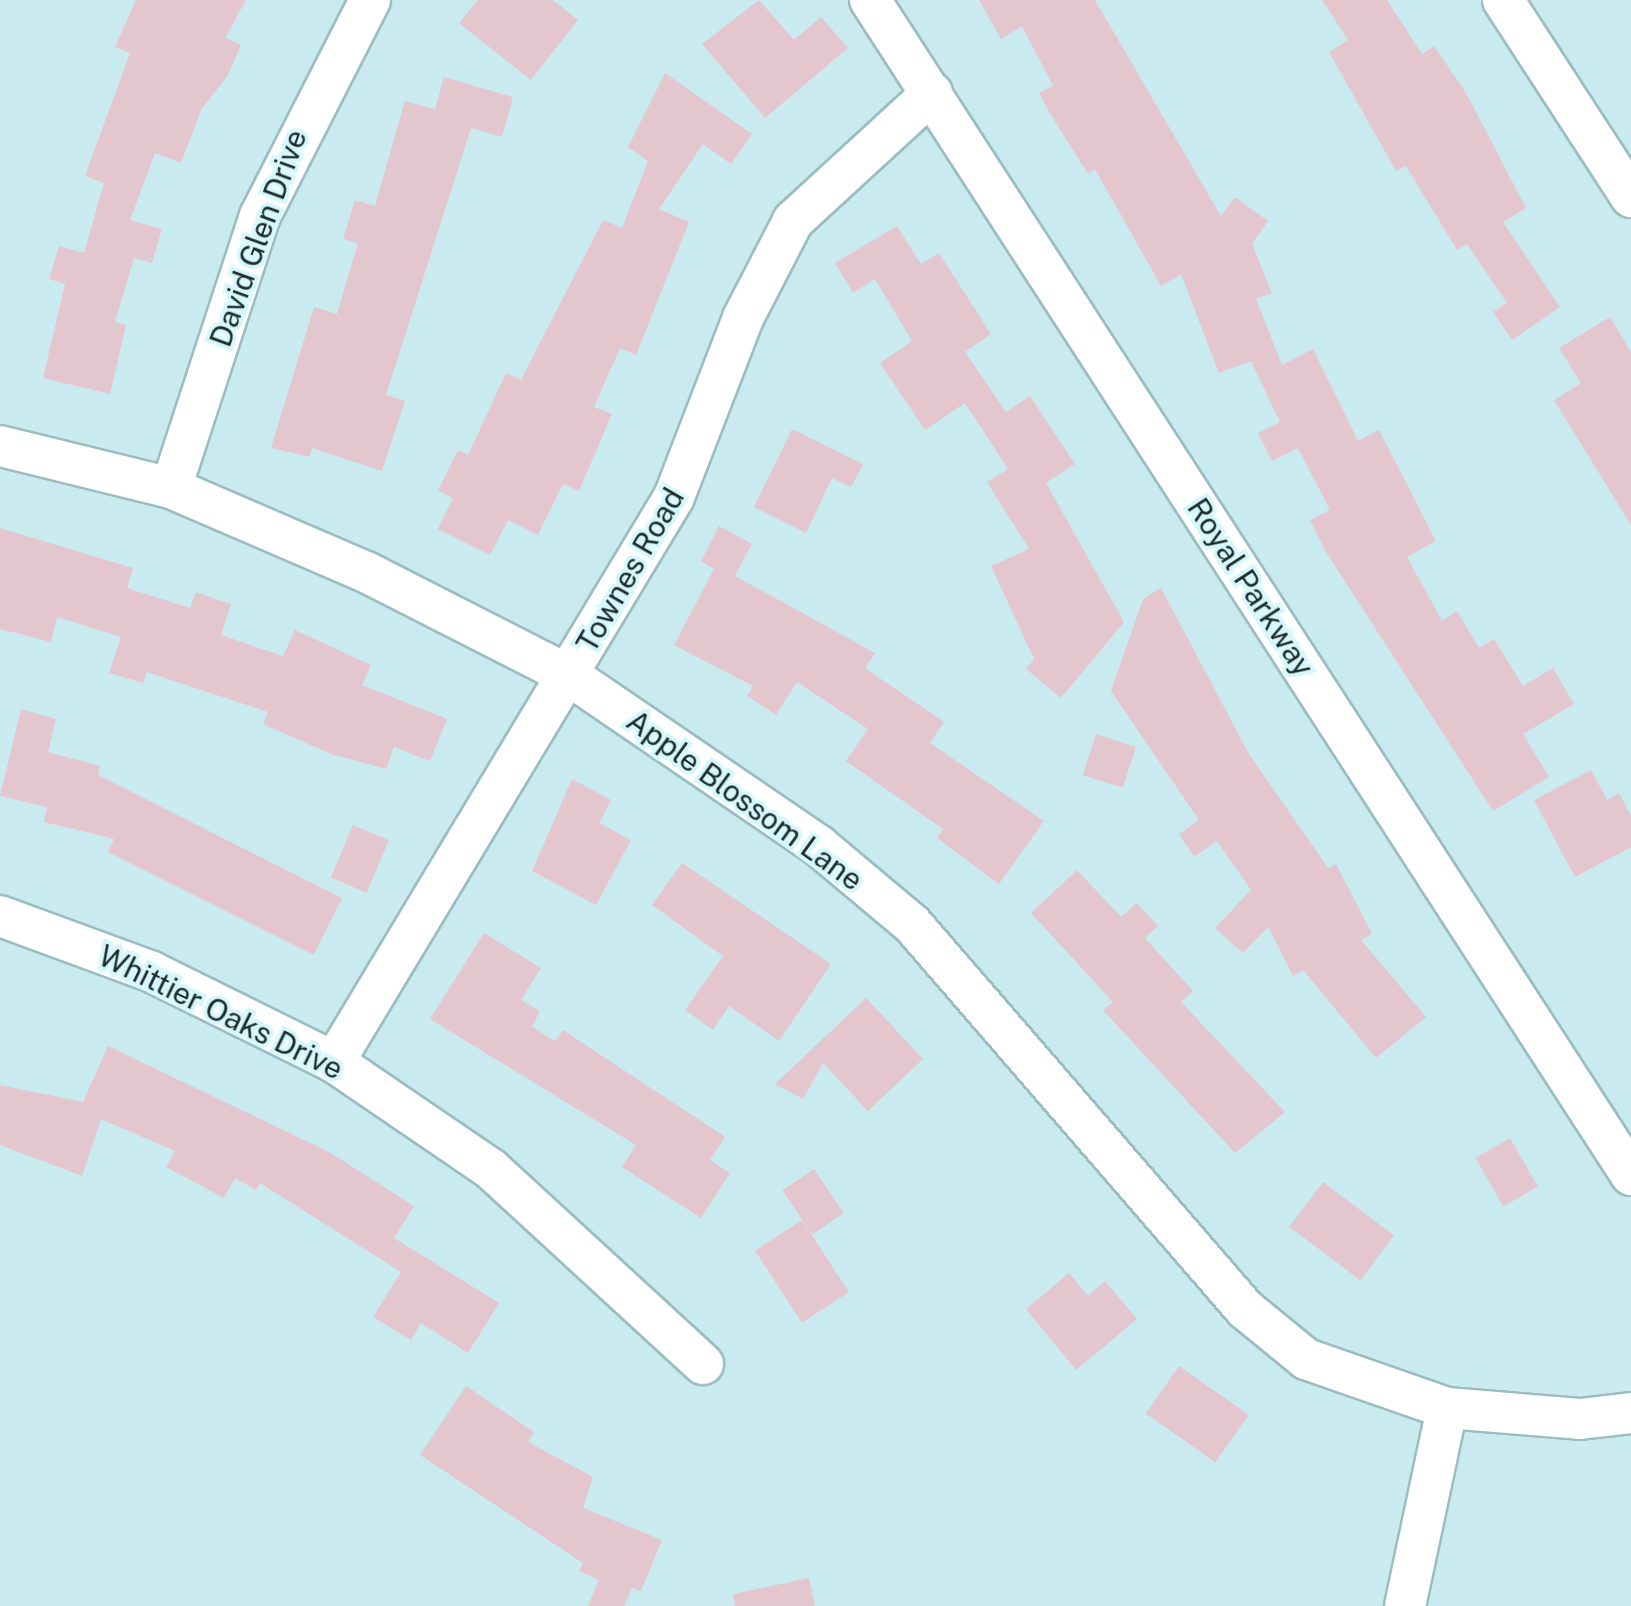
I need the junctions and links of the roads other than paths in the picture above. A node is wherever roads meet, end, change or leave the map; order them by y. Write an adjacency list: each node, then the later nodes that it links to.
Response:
1 (370, 0): 7 (street, David Glen Drive)
2 (870, 0): 4 (street, Royal Parkway)
3 (1504, 0): 5 (street)
4 (932, 94): 8 (street, Townes Road); 11 (street, Royal Parkway)
5 (1631, 198)
6 (0, 446): 7 (street, Apple Blossom Lane)
7 (171, 488): 8 (street, Apple Blossom Lane)
8 (570, 676): 10 (street, Townes Road); 13 (street, Apple Blossom Lane)
9 (0, 916): 10 (street, Whittier Oaks Drive)
10 (334, 1062): 12 (street, Whittier Oaks Drive)
11 (1631, 1175)
12 (703, 1364)
13 (1447, 1408): 14 (street, Apple Blossom Lane); 15 (street)
14 (1631, 1413)
15 (1405, 1606)

